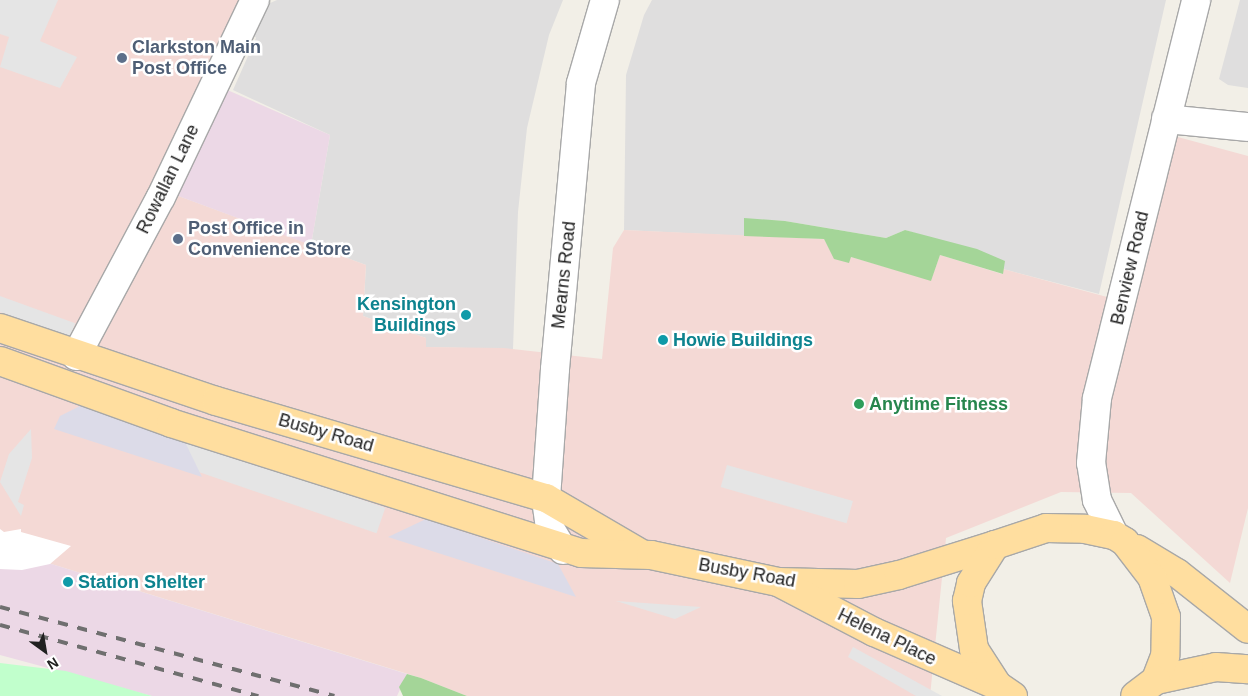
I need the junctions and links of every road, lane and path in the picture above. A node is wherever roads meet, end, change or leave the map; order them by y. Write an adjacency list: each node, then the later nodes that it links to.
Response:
1 (255, 0): 7 (street, Rowallan Lane)
2 (604, 0): 9 (street, Mearns Road)
3 (1196, 0): 4 (street, Benview Road)
4 (1166, 119): 5 (street); 10 (street, Benview Road)
5 (1248, 128)
6 (0, 328): 7 (main road, Busby Road)
7 (76, 356): 9 (main road, Busby Road)
8 (0, 361): 12 (main road, Busby Road)
9 (546, 498): 12 (street, Mearns Road); 13 (main road, Busby Road)
10 (1119, 539): 11 (main road, Busby Road); 15 (main road, Busby Road); 17 (main road)
11 (995, 545): 14 (main road, Busby Road); 18 (main road)
12 (563, 550): 13 (main road, Busby Road)
13 (644, 554): 14 (main road, Busby Road)
14 (778, 582): 18 (main road, Helena Place)
15 (1248, 629)
16 (1248, 669): 17 (main road)
17 (1156, 680): 19 (main road)
18 (1005, 691)
19 (1135, 696)

